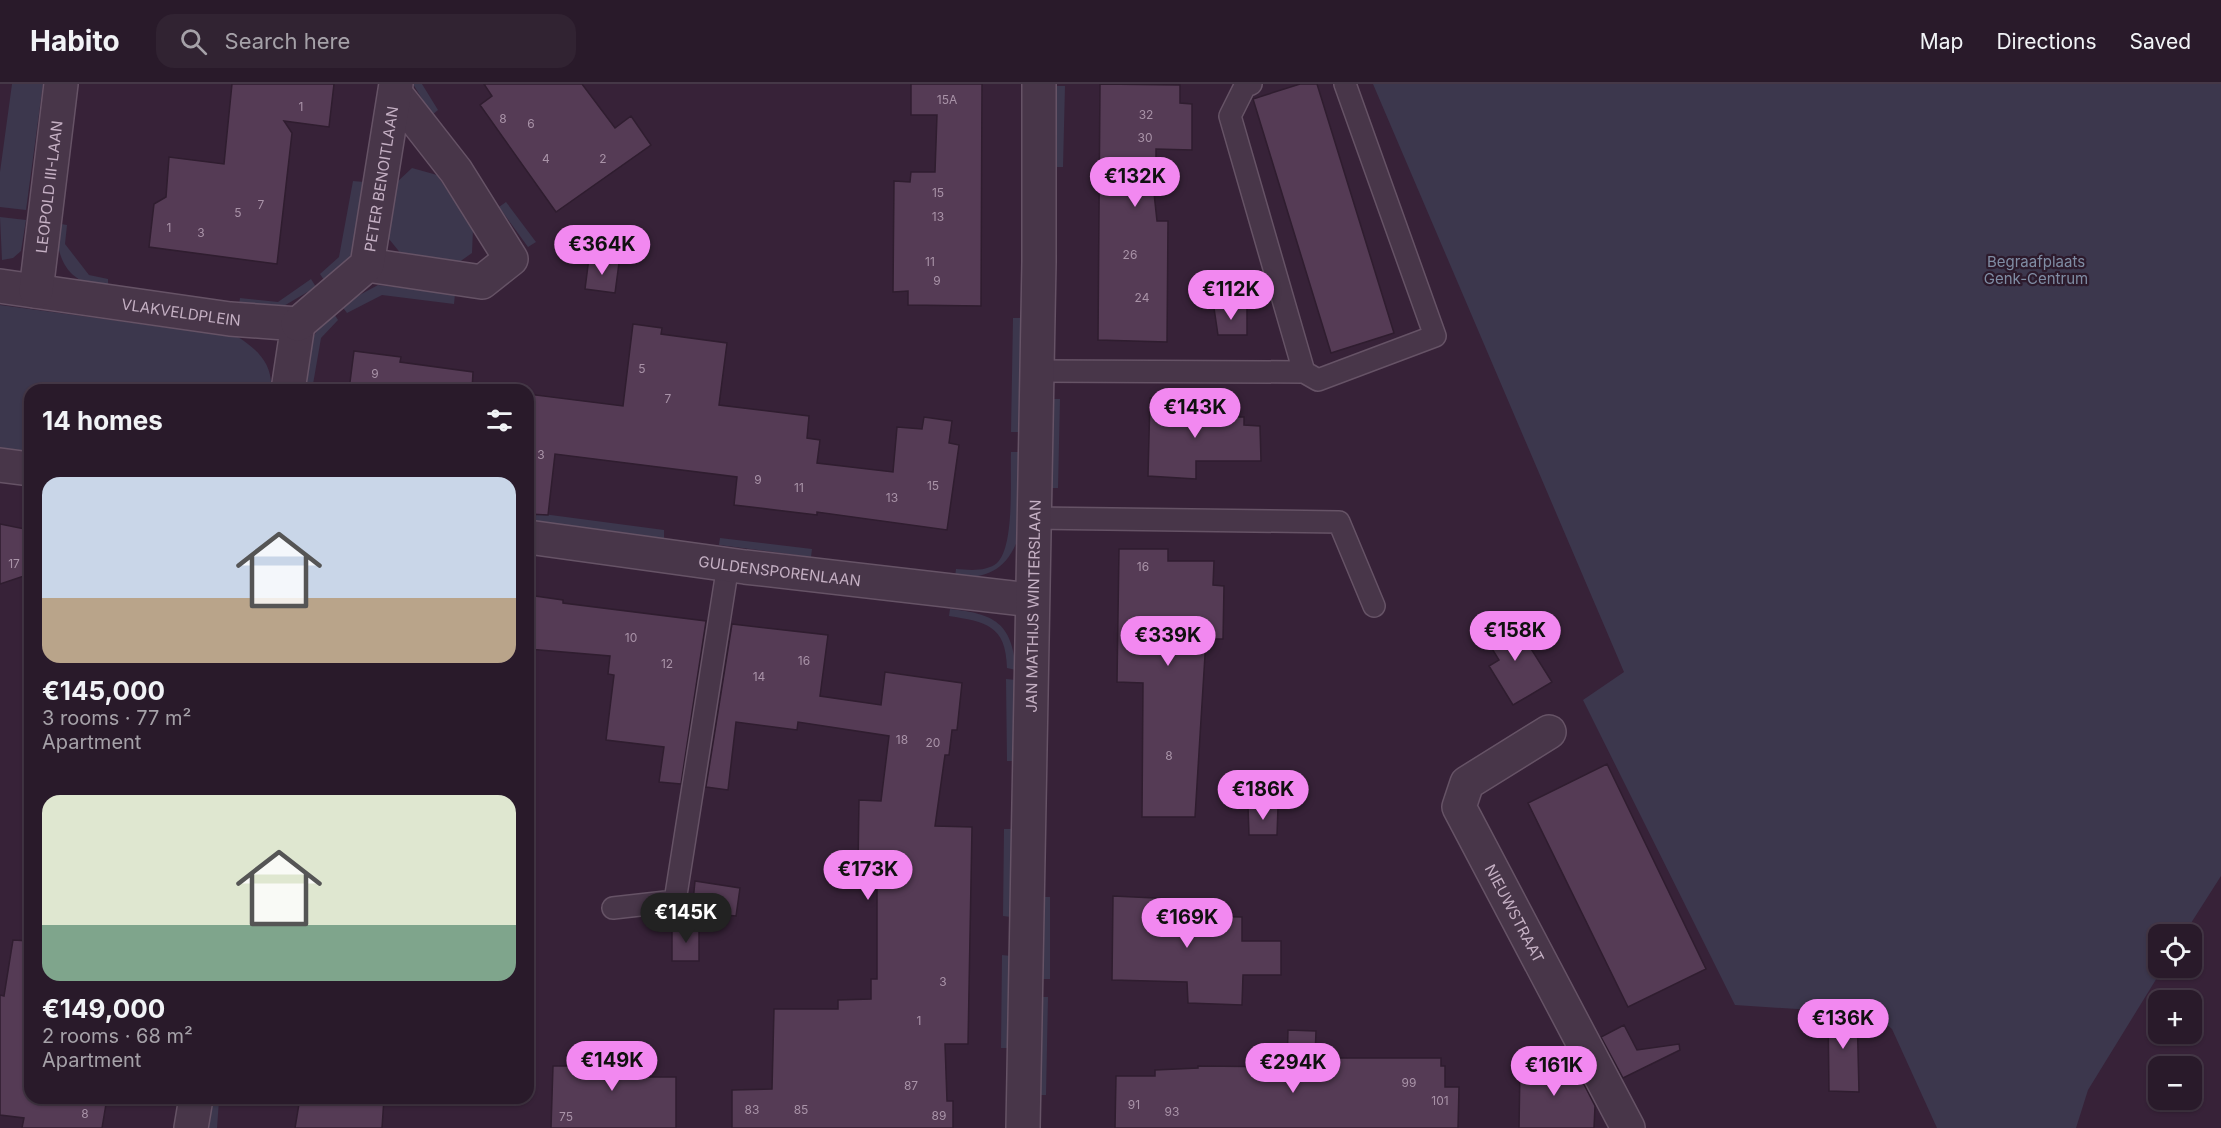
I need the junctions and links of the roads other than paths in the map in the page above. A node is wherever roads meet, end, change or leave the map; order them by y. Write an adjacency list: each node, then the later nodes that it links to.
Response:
1 (61, 84): 8 (street, LEOPOLD III-LAAN)
2 (1039, 84): 10 (street, JAN MATHIJS WINTERSLAAN)
3 (1251, 84): 11 (lane)
4 (1345, 84): 11 (lane)
5 (396, 89): 6 (street, PETER BENOITLAAN); 6 (street, PETER BENOITLAAN)
6 (367, 265): 9 (street, PETER BENOITLAAN)
7 (0, 286): 8 (street, VLAKVELDPLEIN)
8 (36, 291): 9 (street, VLAKVELDPLEIN)
9 (298, 324): 12 (street)
10 (1037, 371): 11 (lane); 15 (street, JAN MATHIJS WINTERSLAAN)
11 (1304, 372)
12 (289, 384)
13 (0, 465): 14 (street)
14 (24, 468)
15 (1034, 518): 18 (street, JAN MATHIJS WINTERSLAAN); 19 (lane)
16 (534, 538): 17 (street, GULDENSPORENLAAN)
17 (728, 565): 18 (street, GULDENSPORENLAAN); 21 (lane)
18 (1031, 600): 24 (street, JAN MATHIJS WINTERSLAAN)
19 (1374, 606)
20 (1549, 732): 25 (street, NIEUWSTRAAT)
21 (613, 908)
22 (195, 1104): 23 (street)
23 (191, 1128)
24 (1023, 1128)
25 (1628, 1128)

